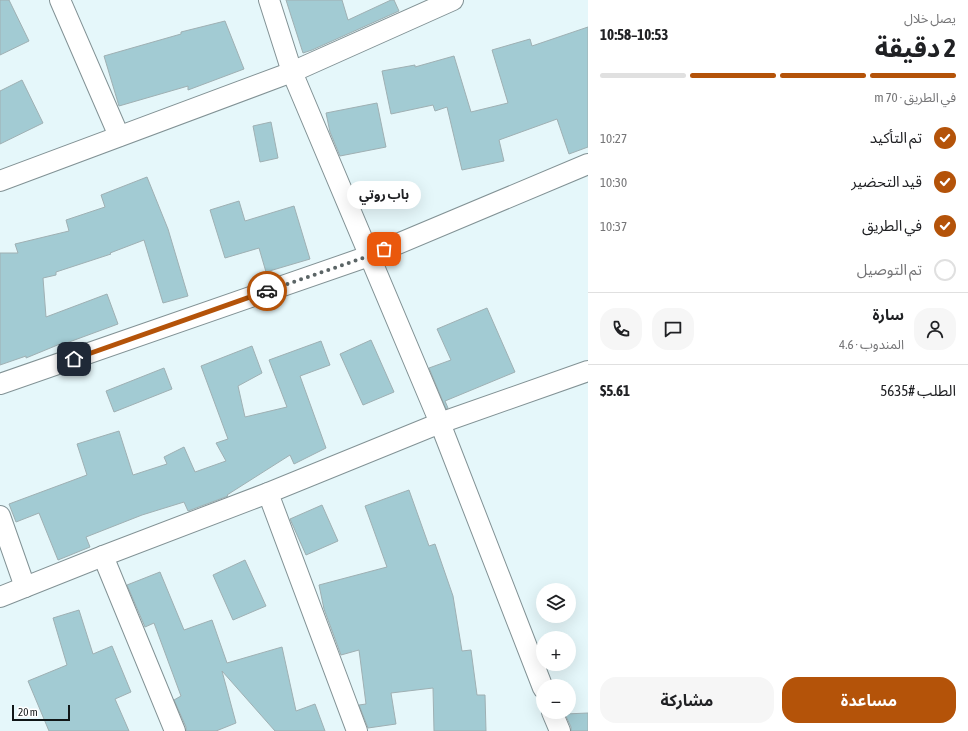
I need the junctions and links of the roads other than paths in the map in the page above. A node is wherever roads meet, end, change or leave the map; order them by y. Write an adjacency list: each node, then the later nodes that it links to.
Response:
1 (60, 0): 5 (street)
2 (269, 0): 4 (street)
3 (453, 0): 4 (street)
4 (292, 72): 5 (street); 8 (street)
5 (119, 136): 7 (street)
6 (588, 164): 8 (street)
7 (0, 181)
8 (369, 256): 10 (street); 11 (street)
9 (588, 371): 11 (street)
10 (0, 384)
11 (440, 423): 12 (street); 17 (street)
12 (268, 493): 14 (street); 20 (street)
13 (0, 516): 15 (street)
14 (103, 556): 15 (street); 19 (street)
15 (25, 587): 16 (street)
16 (0, 597)
17 (540, 679)
18 (555, 719): 21 (street)
19 (175, 731)
20 (357, 731)
21 (560, 731)

